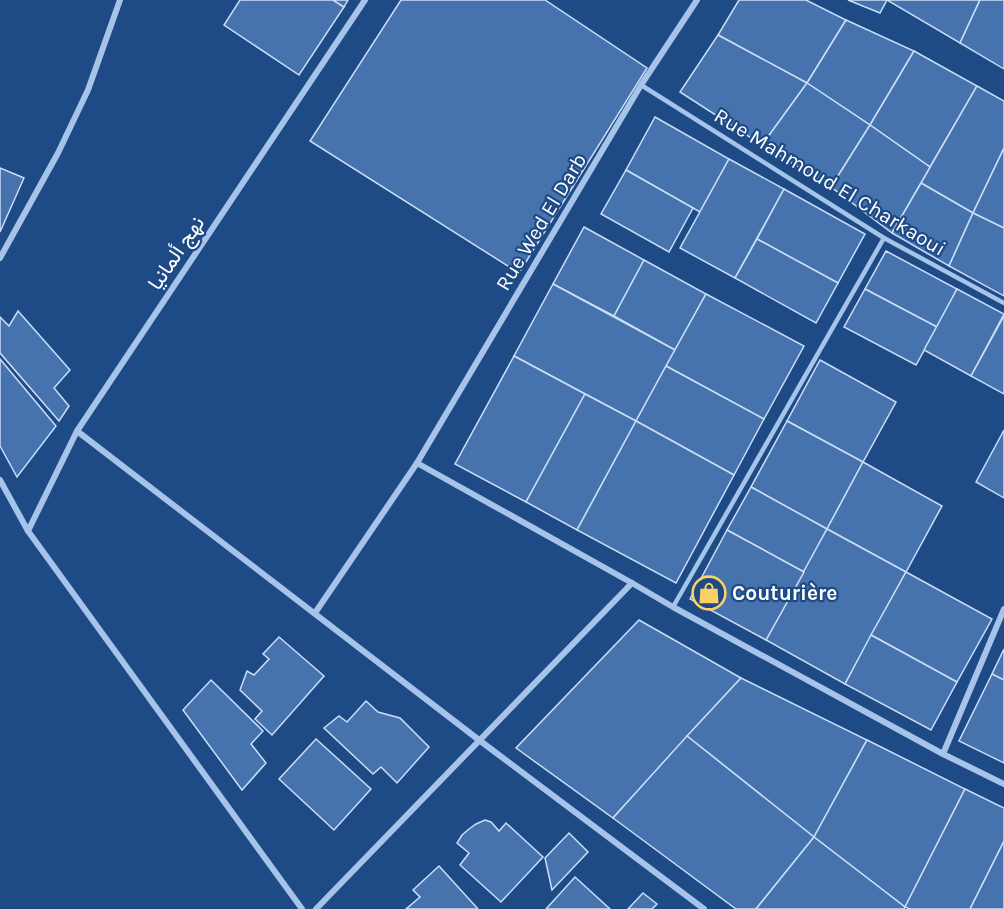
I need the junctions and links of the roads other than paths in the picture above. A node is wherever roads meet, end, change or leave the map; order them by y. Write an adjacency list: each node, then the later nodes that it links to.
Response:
1 (120, 0): 6 (street)
2 (365, 0): 8 (street, نهج ألمانيا)
3 (697, 0): 4 (street, Rue Wed El Darb)
4 (641, 86): 5 (lane, Rue Mahmoud El Charkaoui); 9 (street, Rue Wed El Darb)
5 (884, 238): 7 (lane, Rue Mahmoud El Charkaoui); 13 (lane)
6 (0, 258)
7 (1004, 303)
8 (77, 430): 11 (street, نهج ألمانيا); 15 (street)
9 (417, 463): 12 (street); 15 (street, Rue Wed El Darb)
10 (0, 480): 11 (street)
11 (28, 531): 19 (street)
12 (632, 583): 13 (street); 16 (street)
13 (673, 607): 17 (street)
14 (1004, 609): 17 (street)
15 (315, 613): 16 (street)
16 (479, 740): 20 (street); 21 (street)
17 (943, 754): 18 (street)
18 (1004, 784)
19 (302, 909)
20 (316, 909)
21 (704, 909)

